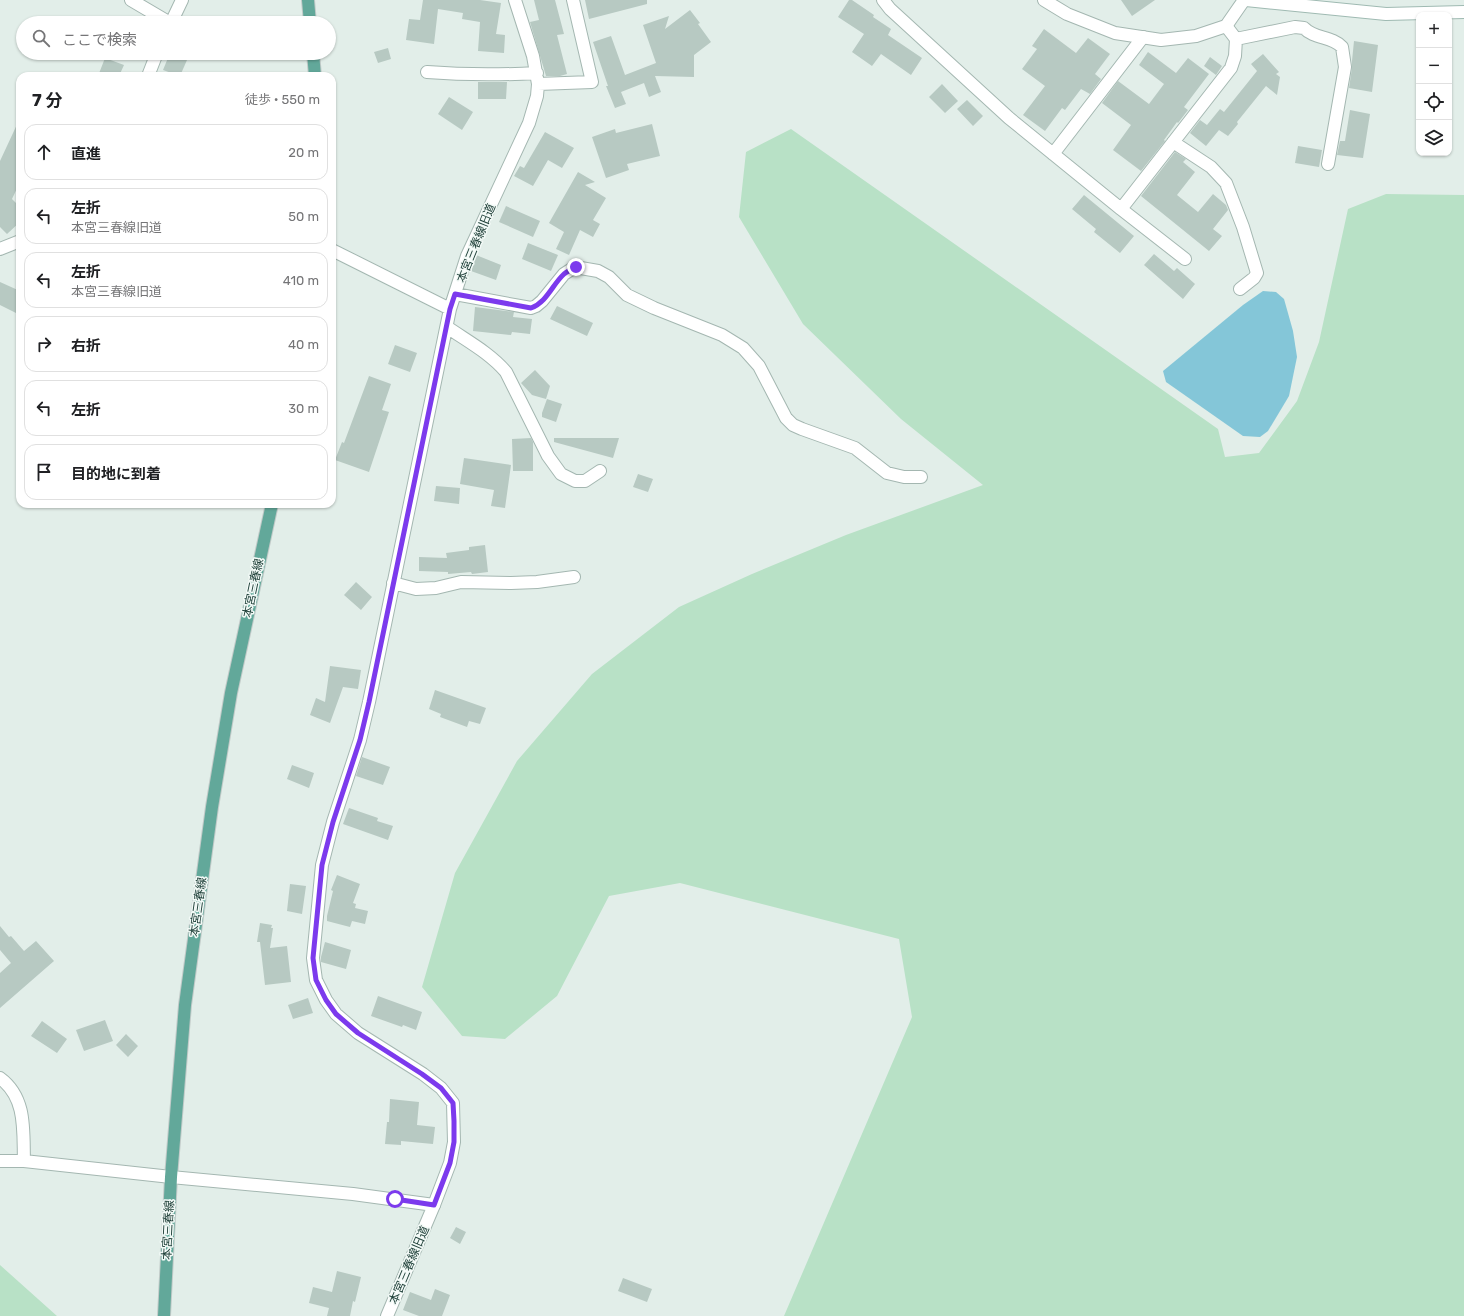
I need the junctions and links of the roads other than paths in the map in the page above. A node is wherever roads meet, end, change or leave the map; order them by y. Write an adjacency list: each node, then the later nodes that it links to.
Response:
1 (132, 0): 10 (street)
2 (182, 0): 11 (street)
3 (308, 0): 12 (main road)
4 (515, 0): 21 (street, 本宮三春線旧道)
5 (573, 0): 21 (street)
6 (883, 0): 23 (street)
7 (1044, 0): 14 (street)
8 (1245, 0): 9 (street); 13 (street)
9 (1464, 12)
10 (158, 16)
11 (174, 16)
12 (309, 16)
13 (1226, 26): 14 (street); 15 (street)
14 (1143, 37): 23 (street)
15 (1236, 39): 22 (street); 24 (street)
16 (154, 60): 18 (street)
17 (314, 60): 19 (main road)
18 (150, 72)
19 (315, 72)
20 (427, 72): 21 (street)
21 (537, 79): 31 (street, 本宮三春線旧道)
22 (1173, 142): 25 (street); 30 (street)
23 (1053, 154): 25 (street)
24 (1328, 164)
25 (1121, 209): 29 (street)
26 (16, 242): 27 (street)
27 (0, 249)
28 (336, 252): 32 (street)
29 (1185, 259)
30 (1240, 289)
31 (455, 294): 32 (street, 本宮三春線旧道); 35 (street)
32 (450, 309): 33 (street, 本宮三春線旧道)
33 (447, 328): 34 (street); 38 (street, 本宮三春線旧道)
34 (600, 471)
35 (921, 477)
36 (271, 508): 42 (main road, 本宮三春線)
37 (574, 577): 38 (street)
38 (393, 583): 43 (street, 本宮三春線旧道)
39 (0, 1078): 41 (street)
40 (0, 1161): 41 (street)
41 (24, 1161): 42 (street)
42 (171, 1177): 43 (street); 44 (main road, 本宮三春線)
43 (434, 1205): 45 (street, 本宮三春線旧道)
44 (164, 1316)
45 (387, 1316)

